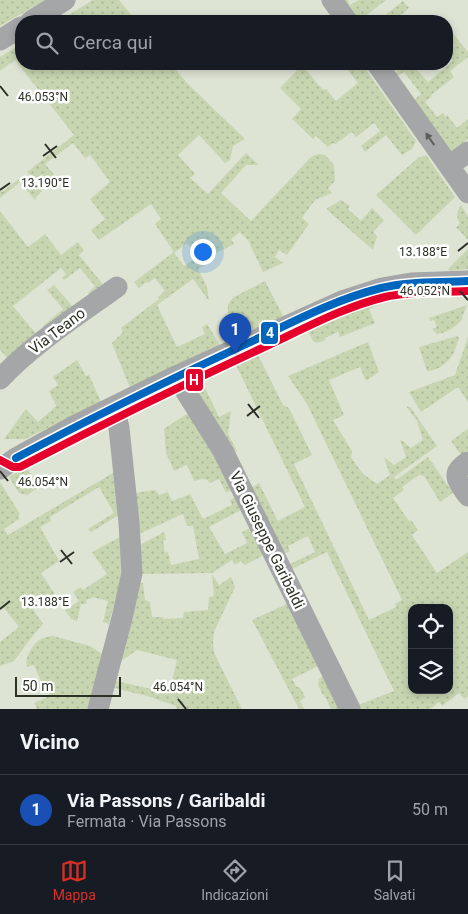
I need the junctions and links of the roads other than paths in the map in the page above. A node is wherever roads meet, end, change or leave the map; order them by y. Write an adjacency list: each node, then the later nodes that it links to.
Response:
1 (65, 0): 3 (street)
2 (332, 0): 4 (street)
3 (41, 15)
4 (343, 15)
5 (15, 31): 6 (street)
6 (0, 40)
7 (381, 70): 9 (street, one-way to 7)
8 (468, 152): 9 (street)
9 (449, 166): 10 (street)
10 (468, 192)
11 (468, 281): 13 (street)
12 (117, 287): 14 (street, Via Teano)
13 (176, 376): 15 (street); 20 (street, Via Giuseppe Garibaldi)
14 (0, 379)
15 (114, 407): 16 (street); 19 (street)
16 (5, 459)
17 (468, 462): 18 (street)
18 (468, 496)
19 (98, 709)
20 (350, 709)

